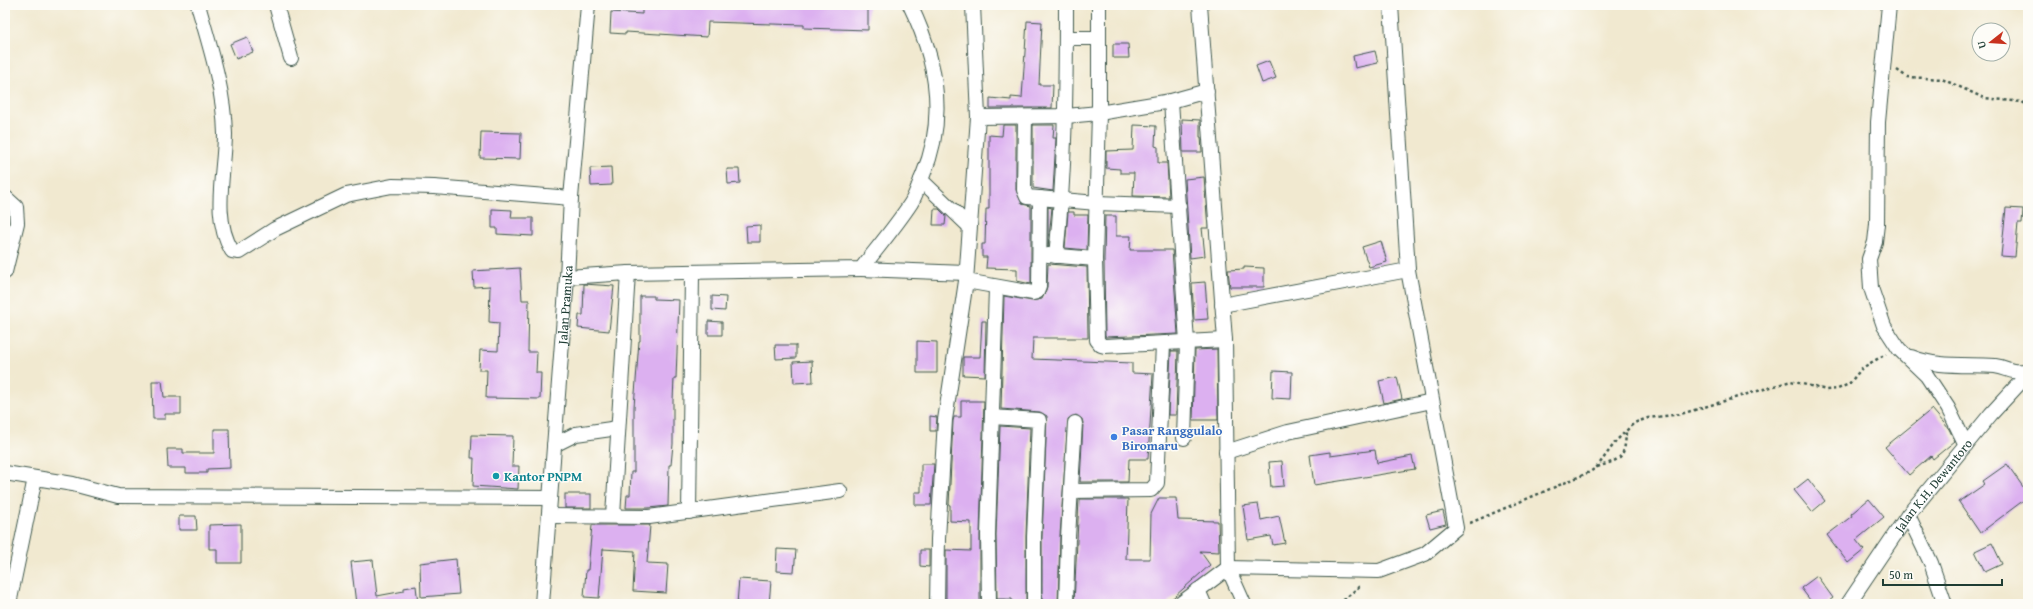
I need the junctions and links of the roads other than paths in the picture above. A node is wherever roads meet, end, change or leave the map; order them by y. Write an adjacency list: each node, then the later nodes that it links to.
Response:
1 (198, 5): 22 (street)
2 (276, 5): 13 (street)
3 (588, 5): 22 (street, Jalan Pramuka)
4 (910, 5): 20 (street)
5 (973, 5): 18 (street)
6 (1066, 5): 11 (street)
7 (1099, 5): 12 (street)
8 (1200, 5): 14 (street)
9 (1391, 5): 32 (street)
10 (1889, 5): 43 (street)
11 (1066, 38): 12 (street); 17 (street)
12 (1099, 38): 16 (street)
13 (291, 58)
14 (1207, 91): 15 (street); 39 (street)
15 (1171, 101): 16 (street); 26 (street)
16 (1099, 114): 17 (street); 25 (street)
17 (1066, 116): 19 (street); 24 (street)
18 (978, 117): 19 (street); 27 (street)
19 (1025, 117): 23 (street)
20 (921, 180): 27 (street); 31 (street)
21 (5, 197): 33 (street)
22 (571, 198): 36 (street, Jalan Pramuka)
23 (1040, 198): 24 (street); 28 (street)
24 (1062, 199): 25 (street); 29 (street)
25 (1097, 203): 26 (street); 30 (street)
26 (1178, 206): 41 (street)
27 (969, 226): 37 (street)
28 (1039, 254): 29 (street); 38 (street)
29 (1056, 256): 30 (street)
30 (1095, 259): 42 (street)
31 (861, 269): 35 (street); 37 (street)
32 (1408, 270): 39 (street); 46 (street)
33 (5, 272)
34 (628, 273): 35 (street); 36 (street); 49 (street)
35 (692, 274): 59 (street)
36 (567, 277): 52 (street, Jalan Pramuka)
37 (966, 277): 38 (street); 67 (street)
38 (996, 288): 47 (street)
39 (1222, 305): 40 (street)
40 (1224, 340): 41 (street); 53 (street)
41 (1187, 342): 42 (street); 50 (street)
42 (1163, 344): 57 (street)
43 (1904, 352): 44 (street); 51 (street)
44 (2028, 370)
45 (2028, 374): 51 (street, Jalan K.H. Dewantoro)
46 (1432, 401): 53 (street); 63 (street)
47 (992, 417): 68 (street); 69 (street)
48 (1075, 422): 57 (street)
49 (618, 428): 52 (street); 62 (street)
50 (1184, 438)
51 (1966, 444): 60 (street, Jalan K.H. Dewantoro)
52 (554, 445): 58 (street, Jalan Pramuka)
53 (1226, 452): 63 (street)
54 (5, 473): 55 (street)
55 (35, 478): 58 (street); 65 (street)
56 (840, 491): 59 (street)
57 (1071, 491): 70 (street)
58 (550, 498): 61 (street, Jalan Pramuka)
59 (689, 512): 62 (street)
60 (1908, 515): 74 (street, Jalan K.H. Dewantoro); 75 (street)
61 (550, 516): 62 (street); 66 (street, Jalan Pramuka)
62 (613, 516)
63 (1228, 568): 64 (street); 73 (street)
64 (1198, 590): 71 (street); 72 (street)
65 (9, 604)
66 (542, 604)
67 (937, 604)
68 (989, 604)
69 (1034, 604)
70 (1066, 604)
71 (1180, 604)
72 (1204, 604)
73 (1244, 604)
74 (1848, 604)
75 (1945, 604)

